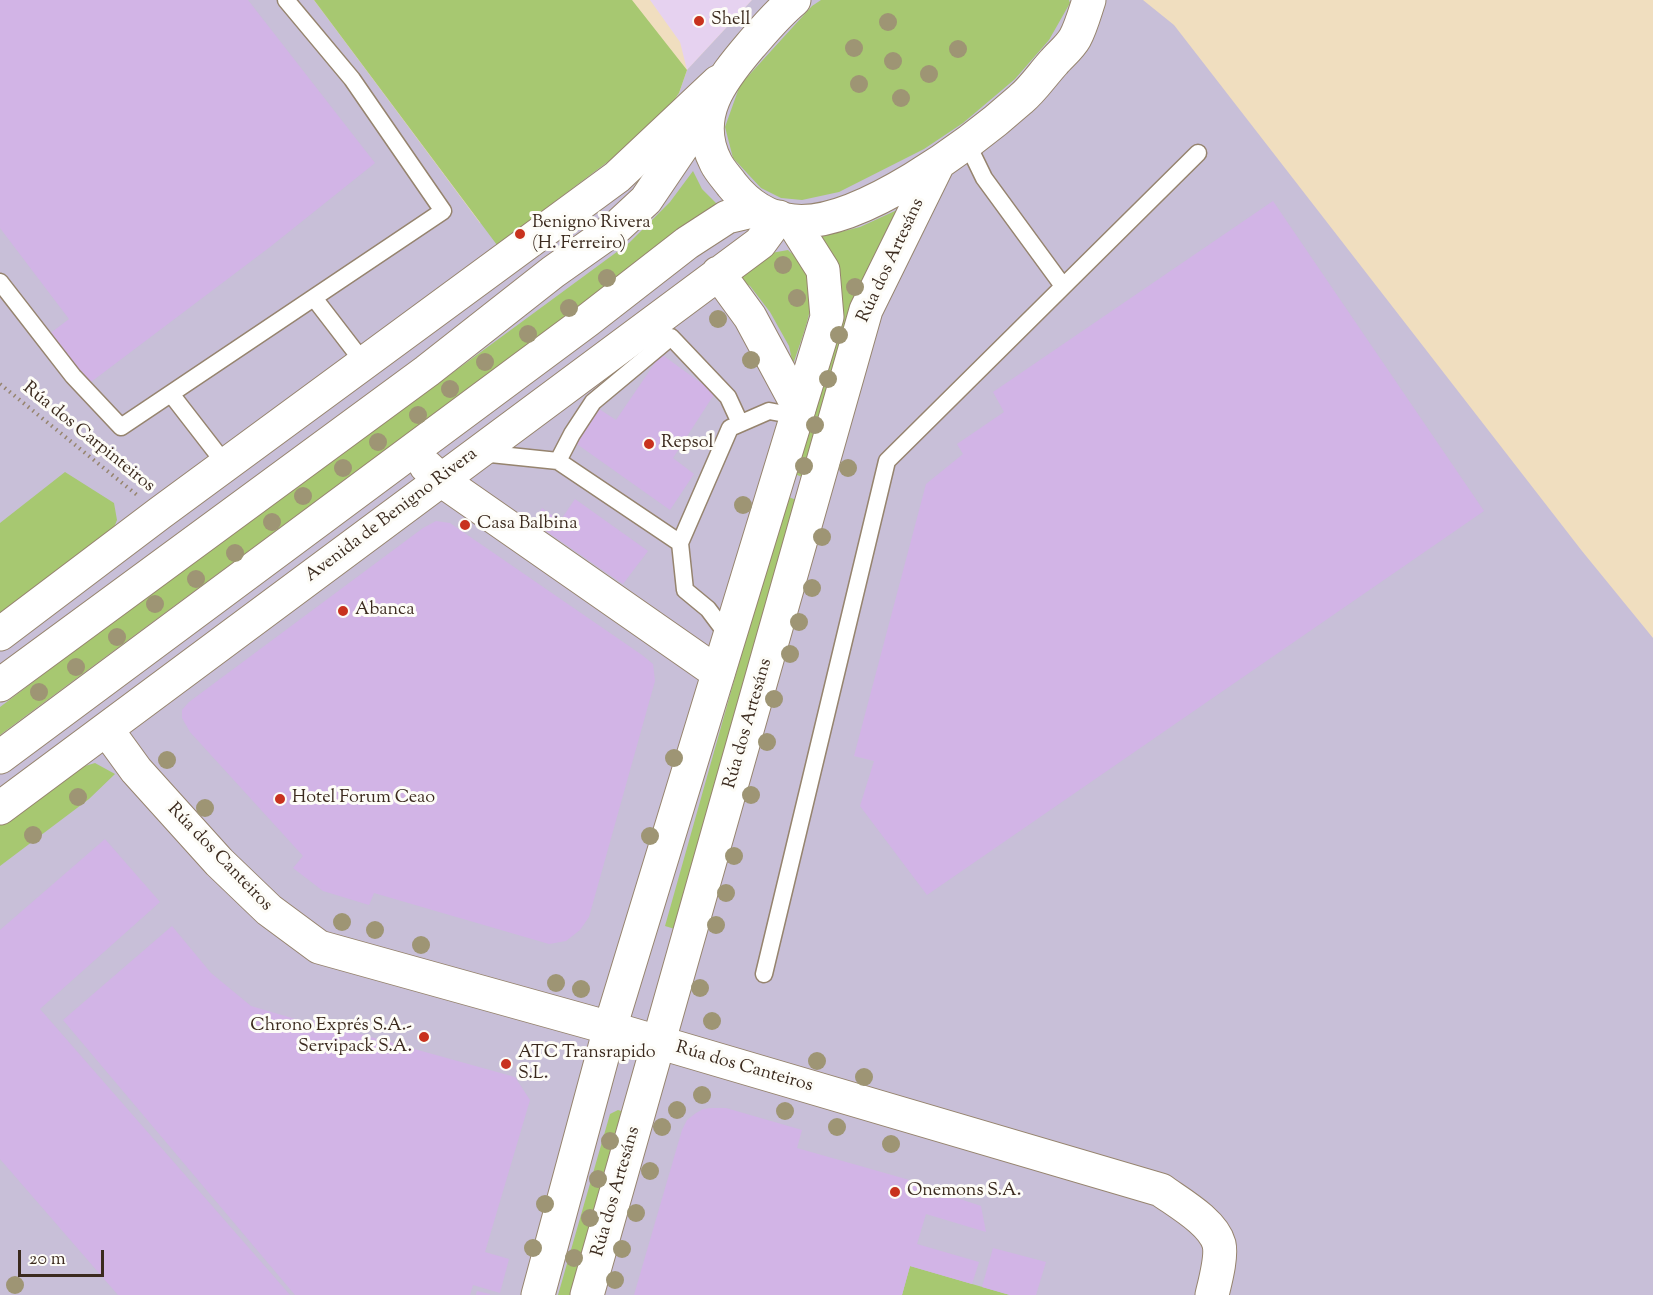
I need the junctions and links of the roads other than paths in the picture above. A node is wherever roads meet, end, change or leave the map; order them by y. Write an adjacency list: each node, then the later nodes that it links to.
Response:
1 (286, 0): 13 (lane)
2 (794, 0): 4 (street)
3 (1089, 0): 6 (street)
4 (726, 74): 5 (street); 15 (street)
5 (709, 107): 9 (street); 28 (street)
6 (967, 143): 8 (street); 12 (lane)
7 (1198, 153): 12 (lane)
8 (939, 164): 9 (street); 34 (street, Rúa dos Artesáns)
9 (776, 216): 10 (street, Avenida de Benigno Rivera); 17 (street); 19 (street)
10 (718, 273): 14 (street, Avenida de Benigno Rivera); 17 (street)
11 (0, 282): 16 (lane)
12 (1064, 286): 32 (lane)
13 (314, 298): 15 (lane); 16 (lane)
14 (646, 342): 18 (lane); 20 (street, Avenida de Benigno Rivera); 21 (lane)
15 (364, 363): 22 (street)
16 (171, 394): 22 (lane)
17 (797, 412): 18 (lane); 26 (street)
18 (740, 423): 24 (lane)
19 (411, 450): 23 (street); 30 (street)
20 (477, 453): 21 (lane); 23 (street, Avenida de Benigno Rivera)
21 (558, 461): 24 (lane)
22 (226, 465): 25 (street)
23 (441, 480): 27 (street); 29 (street, Avenida de Benigno Rivera)
24 (680, 543): 26 (lane)
25 (0, 634)
26 (729, 637): 27 (street)
27 (718, 673): 33 (street)
28 (0, 685)
29 (107, 730): 31 (street, Avenida de Benigno Rivera); 33 (street, Rúa dos Canteiros)
30 (0, 757)
31 (0, 808)
32 (764, 974)
33 (610, 1028): 34 (street, Rúa dos Canteiros); 35 (street)
34 (660, 1043): 36 (street, Rúa dos Artesáns); 37 (street, Rúa dos Canteiros)
35 (538, 1295)
36 (587, 1295)
37 (1212, 1295)

